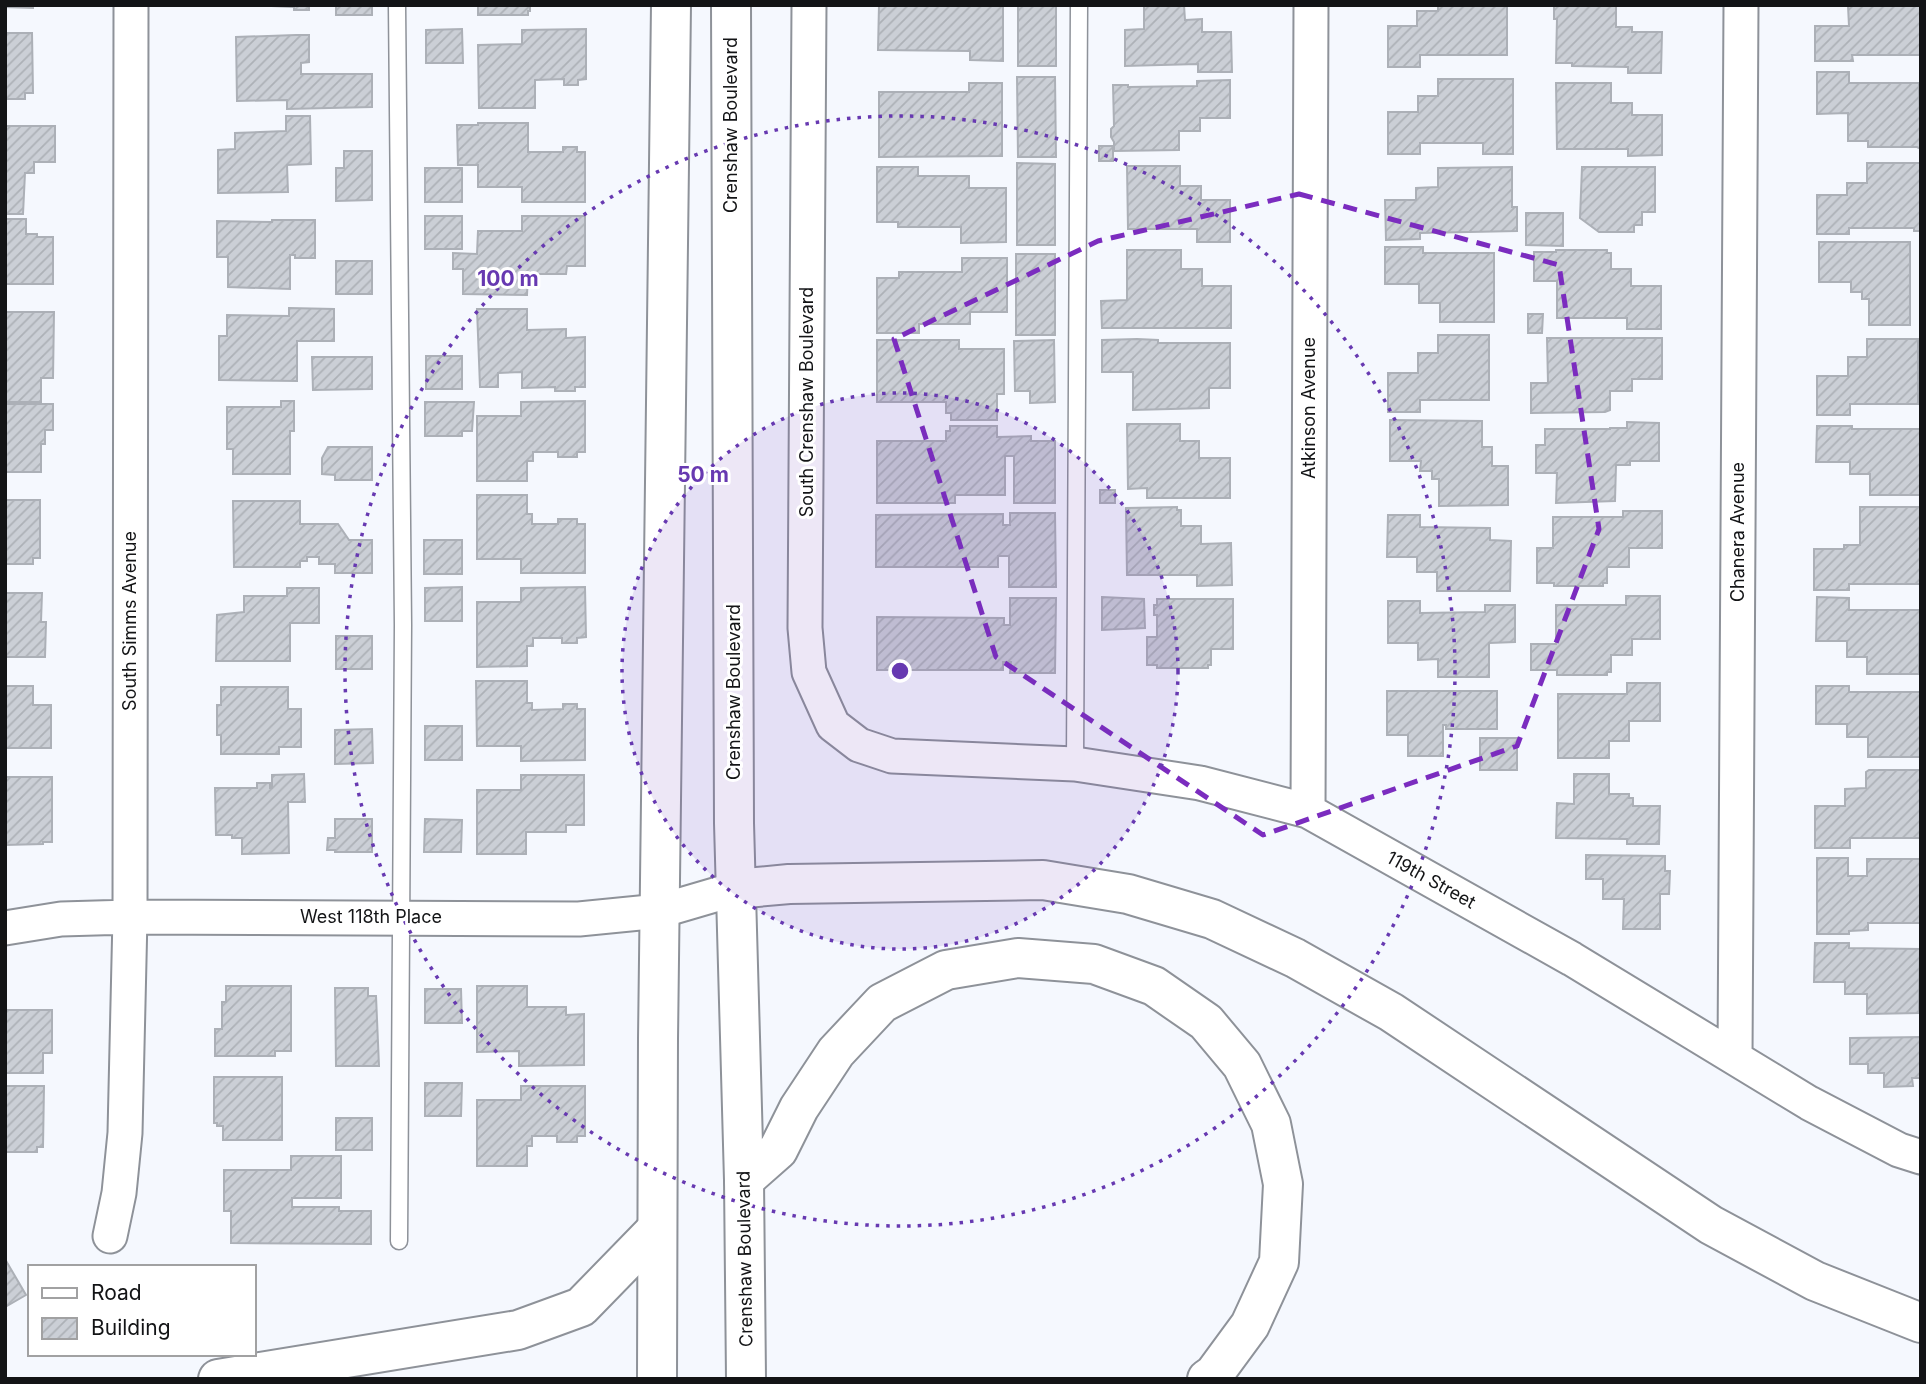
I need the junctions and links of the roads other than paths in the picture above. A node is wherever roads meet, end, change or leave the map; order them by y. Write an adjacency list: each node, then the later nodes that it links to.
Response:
1 (131, 5): 14 (street, South Simms Avenue)
2 (397, 5): 15 (lane)
3 (671, 5): 13 (main road)
4 (731, 5): 12 (main road, Crenshaw Boulevard)
5 (809, 5): 9 (street, South Crenshaw Boulevard)
6 (1079, 5): 10 (lane)
7 (1311, 5): 11 (street, Atkinson Avenue)
8 (1741, 5): 17 (street, Chanera Avenue)
9 (892, 756): 10 (street, 119th Street)
10 (1075, 764): 11 (street, 119th Street)
11 (1308, 811): 17 (street, 119th Street)
12 (735, 889): 13 (street, West 118th Place); 19 (main road, Crenshaw Boulevard); 23 (main road)
13 (660, 911): 15 (street, West 118th Place); 20 (main road)
14 (130, 917): 15 (street, West 118th Place); 16 (street, West 118th Place); 21 (street, South Simms Avenue)
15 (402, 917): 22 (lane)
16 (5, 928)
17 (1735, 1058): 18 (street, 119th Street)
18 (1921, 1157)
19 (744, 1180): 26 (main road, Crenshaw Boulevard); 27 (main road)
20 (657, 1228): 24 (main road); 25 (main road)
21 (110, 1236)
22 (399, 1241)
23 (1921, 1323)
24 (218, 1379)
25 (657, 1379)
26 (746, 1379)
27 (1207, 1379)

